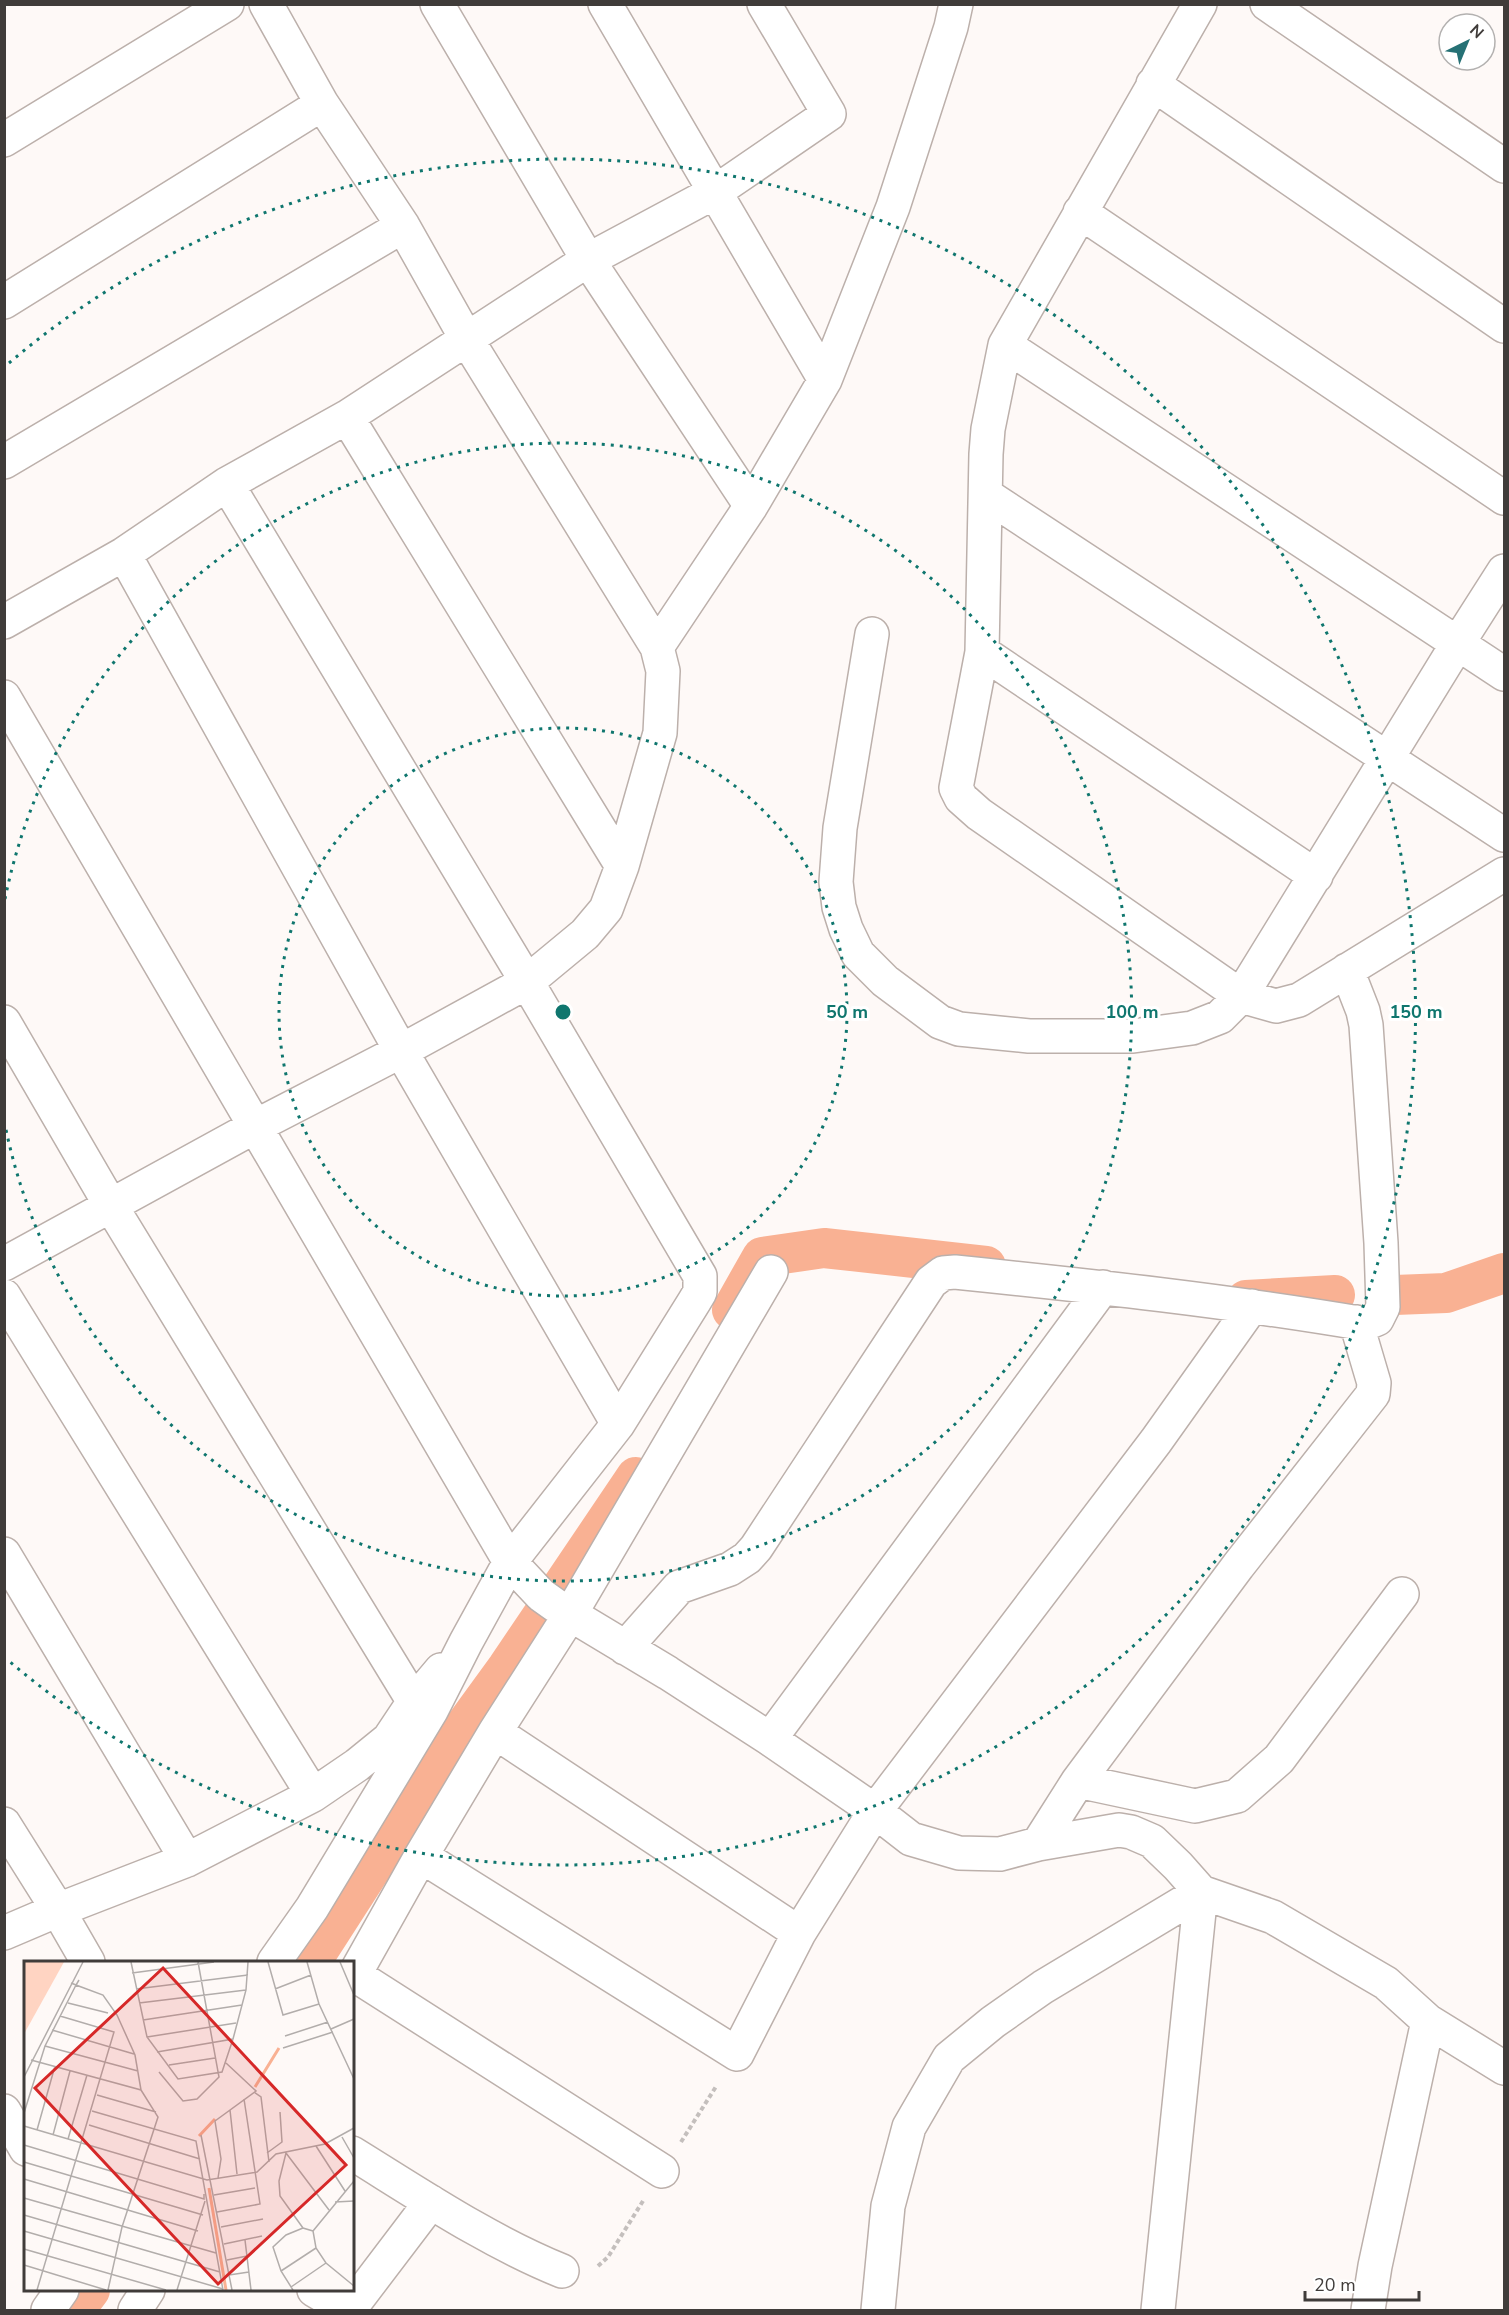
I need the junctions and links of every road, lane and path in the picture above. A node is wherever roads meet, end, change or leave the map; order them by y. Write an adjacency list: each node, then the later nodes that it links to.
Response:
1 (227, 4): 11 (street)
2 (266, 4): 10 (street)
3 (437, 4): 16 (street)
4 (604, 4): 13 (street)
5 (764, 4): 13 (street)
6 (956, 4): 21 (street)
7 (1200, 4): 9 (street)
8 (1268, 4): 12 (street)
9 (1153, 84): 14 (street); 18 (street)
10 (322, 104): 15 (street); 17 (street)
11 (4, 140)
12 (1504, 166)
13 (715, 192): 16 (street); 21 (street)
14 (1080, 212): 20 (street); 26 (street)
15 (403, 226): 19 (street); 23 (street)
16 (588, 260): 19 (street); 27 (street)
17 (4, 302)
18 (1504, 327)
19 (466, 338): 22 (street); 33 (street)
20 (1005, 345): 25 (street); 32 (street)
21 (825, 380): 27 (street)
22 (348, 417): 24 (street); 39 (street)
23 (4, 462)
24 (227, 484): 28 (street); 43 (street)
25 (986, 495): 34 (street); 37 (street)
26 (1504, 498)
27 (751, 506): 33 (street)
28 (124, 555): 30 (street); 46 (street)
29 (1504, 571): 32 (street)
30 (4, 622)
31 (872, 634): 44 (street)
32 (1458, 643): 35 (street); 37 (street)
33 (657, 646): 39 (street)
34 (982, 652): 41 (street); 44 (street)
35 (1504, 674)
36 (4, 697): 47 (street)
37 (1387, 759): 38 (street); 41 (street)
38 (1504, 835)
39 (622, 866): 43 (street)
40 (1504, 874): 42 (street)
41 (1316, 876): 44 (street)
42 (1347, 970): 44 (street); 54 (street)
43 (527, 982): 46 (street); 55 (street)
44 (1241, 996)
45 (4, 1022): 48 (street)
46 (401, 1051): 47 (street); 55 (street)
47 (254, 1127): 48 (street); 57 (street)
48 (111, 1206): 49 (street); 62 (street)
49 (4, 1264)
50 (771, 1272): 59 (street)
51 (1103, 1287): 53 (street); 61 (street); 64 (street)
52 (4, 1296): 66 (street)
53 (1252, 1306): 54 (street); 67 (street)
54 (1356, 1322): 65 (street)
55 (618, 1424): 57 (street)
56 (4, 1554): 71 (street)
57 (510, 1562): 59 (street); 60 (street)
58 (1402, 1594): 65 (street)
59 (556, 1604): 61 (street); 63 (street)
60 (466, 1642): 62 (street); 77 (street)
61 (625, 1648): 64 (street)
62 (414, 1702): 66 (street)
63 (495, 1732): 70 (street); 75 (street)
64 (770, 1739): 67 (street)
65 (1078, 1781): 69 (street)
66 (313, 1795): 71 (street)
67 (875, 1811): 69 (street); 75 (street)
68 (4, 1824): 73 (street)
69 (1038, 1844): 72 (street)
70 (421, 1856): 75 (street); 78 (street)
71 (187, 1860): 73 (street)
72 (1201, 1892): 79 (street); 93 (street); 94 (street)
73 (58, 1910): 74 (street); 76 (street)
74 (4, 1933)
75 (799, 1933)
76 (87, 1961)
77 (275, 1961)
78 (354, 1977): 84 (street)
79 (1428, 2021): 80 (street); 95 (street)
80 (1504, 2068)
81 (4, 2111): 82 (street)
82 (24, 2146)
83 (354, 2154): 85 (street)
84 (662, 2171)
85 (431, 2202): 86 (street); 92 (street)
86 (562, 2271)
87 (61, 2291): 90 (street)
88 (147, 2291): 91 (street)
89 (318, 2291): 92 (street)
90 (48, 2310)
91 (135, 2310)
92 (349, 2310)
93 (878, 2310)
94 (1158, 2310)
95 (1368, 2310)

